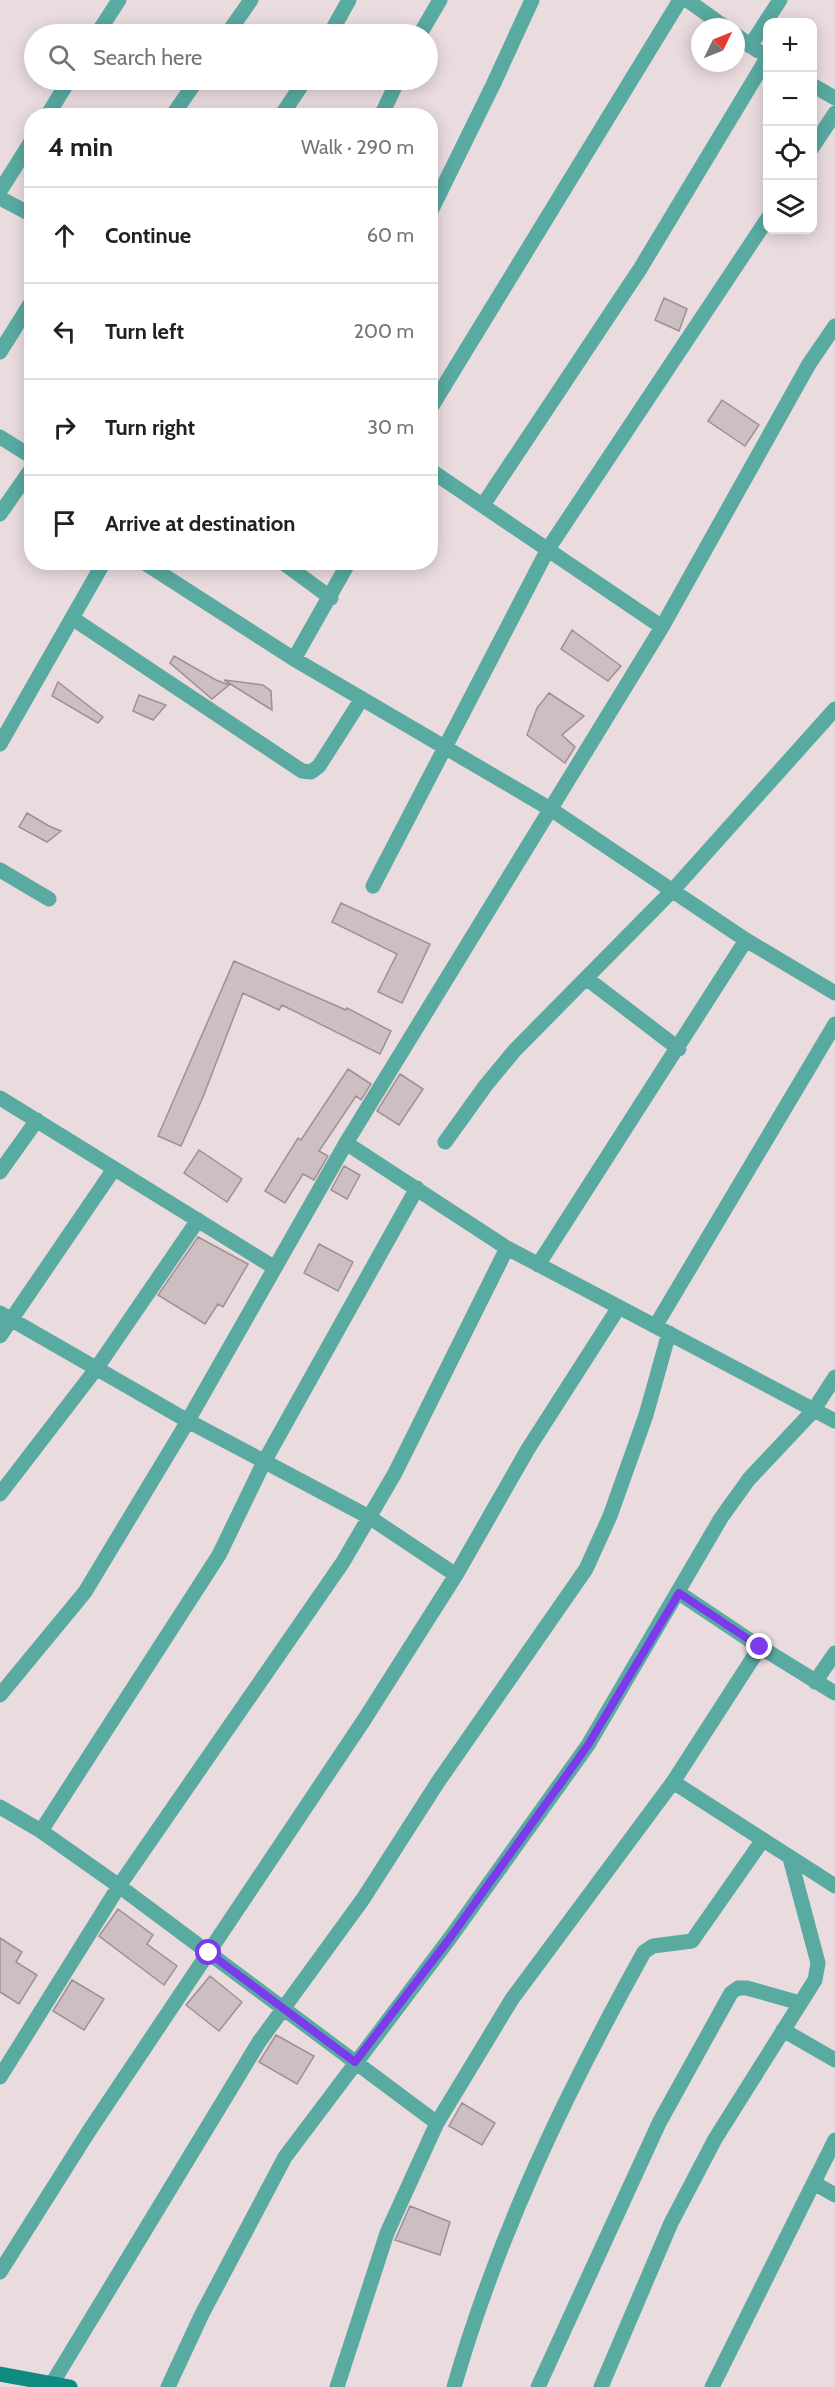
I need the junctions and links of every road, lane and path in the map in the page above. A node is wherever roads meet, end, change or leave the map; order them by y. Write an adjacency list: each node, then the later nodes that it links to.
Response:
1 (119, 0): 10 (street)
2 (251, 0): 11 (street)
3 (349, 0): 12 (street)
4 (440, 0): 13 (street)
5 (531, 0): 32 (street)
6 (680, 0): 39 (street)
7 (687, 0): 9 (street)
8 (780, 0): 15 (street)
9 (712, 18)
10 (104, 24)
11 (234, 24)
12 (336, 24)
13 (426, 24)
14 (745, 42): 15 (street)
15 (750, 46): 16 (street)
16 (763, 55)
17 (763, 65): 44 (street)
18 (817, 87): 23 (street)
19 (63, 90): 24 (street)
20 (190, 90): 25 (street)
21 (298, 90): 26 (street)
22 (393, 90): 27 (street)
23 (835, 98)
24 (52, 108)
25 (178, 108)
26 (286, 108)
27 (385, 108)
28 (835, 113): 29 (street)
29 (817, 142)
30 (24, 153): 31 (street)
31 (0, 191)
32 (438, 197)
33 (0, 198): 34 (street)
34 (24, 211)
35 (763, 226): 46 (street)
36 (24, 314): 38 (street)
37 (835, 326): 53 (street)
38 (0, 352)
39 (438, 396)
40 (0, 437): 41 (street)
41 (24, 452)
42 (438, 475): 44 (street)
43 (24, 487): 45 (street)
44 (483, 505): 46 (street)
45 (0, 514)
46 (548, 549): 53 (street); 58 (street)
47 (99, 570): 52 (street)
48 (155, 570): 54 (street)
49 (293, 570): 51 (street)
50 (345, 570): 51 (street)
51 (331, 598): 54 (street)
52 (72, 618): 55 (street); 57 (street)
53 (662, 627): 59 (street)
54 (294, 659): 55 (street)
55 (361, 700): 58 (street)
56 (835, 709): 62 (street)
57 (0, 744)
58 (445, 746): 59 (street); 61 (street)
59 (552, 810): 62 (street); 72 (street)
60 (0, 870): 63 (street)
61 (373, 886)
62 (673, 890): 64 (street); 65 (street)
63 (49, 899)
64 (746, 940): 66 (street); 68 (street)
65 (586, 978): 68 (street); 71 (street)
66 (835, 993)
67 (833, 1031): 82 (street)
68 (679, 1049): 78 (street)
69 (0, 1098): 70 (street)
70 (37, 1120): 73 (street); 74 (street)
71 (445, 1142)
72 (346, 1143): 75 (street); 79 (street)
73 (114, 1169): 76 (street); 81 (street)
74 (0, 1172)
75 (417, 1188): 77 (street); 90 (street)
76 (198, 1220): 79 (street); 85 (street)
77 (507, 1248): 78 (street); 92 (street)
78 (538, 1265): 80 (street)
79 (275, 1268): 88 (street)
80 (619, 1307): 82 (street); 93 (street)
81 (6, 1317): 84 (street); 85 (street)
82 (656, 1325): 83 (street)
83 (669, 1333): 87 (street); 109 (street)
84 (0, 1336)
85 (96, 1369): 88 (street); 91 (street)
86 (835, 1377): 87 (street)
87 (813, 1411): 89 (street); 94 (street)
88 (188, 1421): 90 (street); 99 (street)
89 (835, 1422)
90 (264, 1462): 92 (street); 102 (street)
91 (0, 1494)
92 (369, 1517): 93 (street); 105 (street)
93 (456, 1575): 107 (street)
94 (679, 1593): 95 (street); 112 (street)
95 (760, 1647): 97 (street); 100 (street)
96 (835, 1653): 97 (street)
97 (815, 1682): 98 (street)
98 (835, 1693)
99 (0, 1695)
100 (673, 1782): 103 (street); 114 (street)
101 (0, 1807): 102 (street)
102 (41, 1832): 105 (street)
103 (762, 1841): 104 (street); 124 (street)
104 (790, 1858): 106 (street); 108 (street)
105 (119, 1886): 107 (street); 113 (street)
106 (835, 1886)
107 (209, 1953): 109 (street); 118 (street)
108 (800, 2002): 110 (street); 125 (street)
109 (282, 2008): 112 (street); 120 (street)
110 (783, 2030): 111 (street); 126 (street)
111 (835, 2060)
112 (355, 2062): 114 (street); 122 (street)
113 (0, 2077)
114 (437, 2123): 123 (street)
115 (835, 2140): 116 (street)
116 (814, 2183): 117 (street); 127 (street)
117 (835, 2195)
118 (0, 2272)
119 (0, 2374): 120 (main road)
120 (50, 2385): 121 (main road)
121 (70, 2387)
122 (168, 2387)
123 (337, 2387)
124 (454, 2387)
125 (538, 2387)
126 (602, 2387)
127 (712, 2387)

